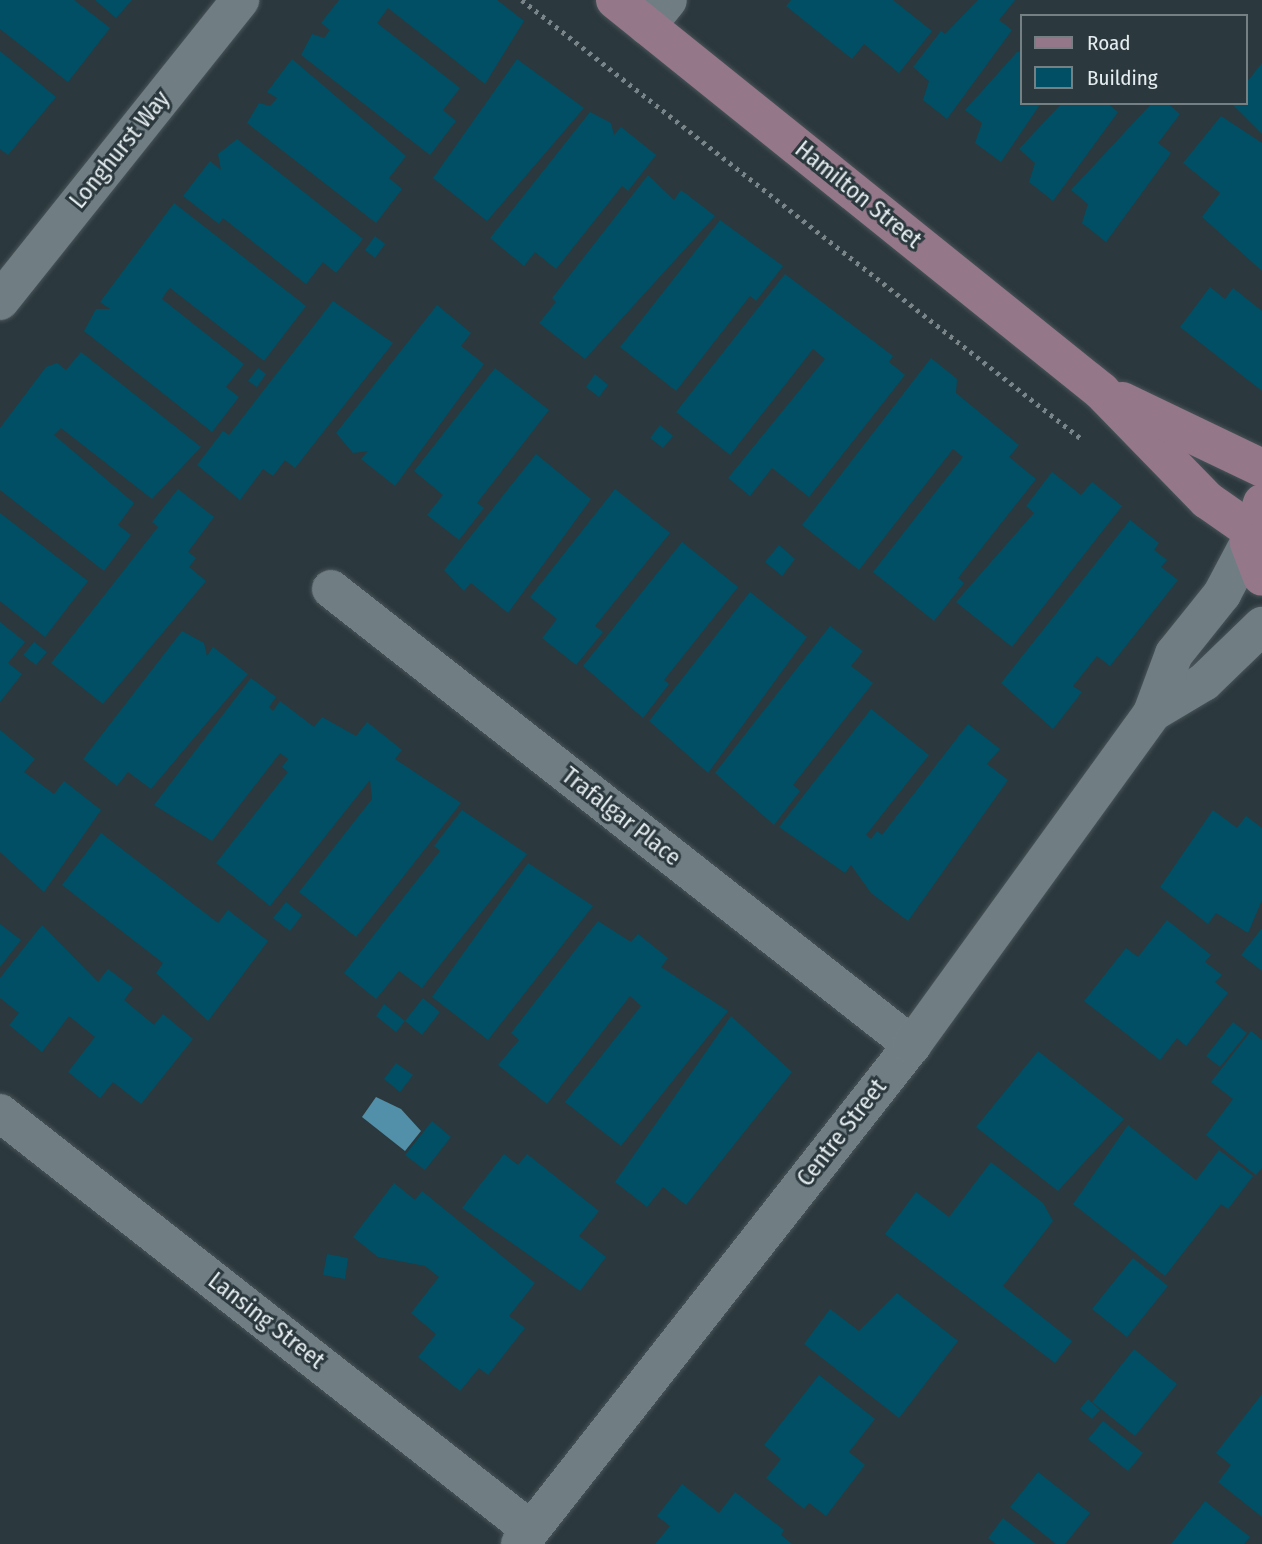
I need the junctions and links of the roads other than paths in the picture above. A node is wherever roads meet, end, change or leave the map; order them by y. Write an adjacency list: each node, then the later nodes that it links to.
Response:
1 (240, 0): 4 (street, Longhurst Way)
2 (615, 0): 3 (street, Hamilton Street)
3 (658, 13): 5 (street, Hamilton Street)
4 (0, 301)
5 (1101, 391): 6 (street, Hamilton Street); 7 (street, Hamilton Street)
6 (1262, 468)
7 (1256, 539): 10 (street, Centre Street)
8 (331, 589): 11 (street, Trafalgar Place)
9 (1262, 626): 10 (street, Centre Street)
10 (1153, 713): 11 (street, Centre Street)
11 (912, 1045): 13 (street, Centre Street)
12 (0, 1112): 13 (street, Lansing Street)
13 (526, 1537)

